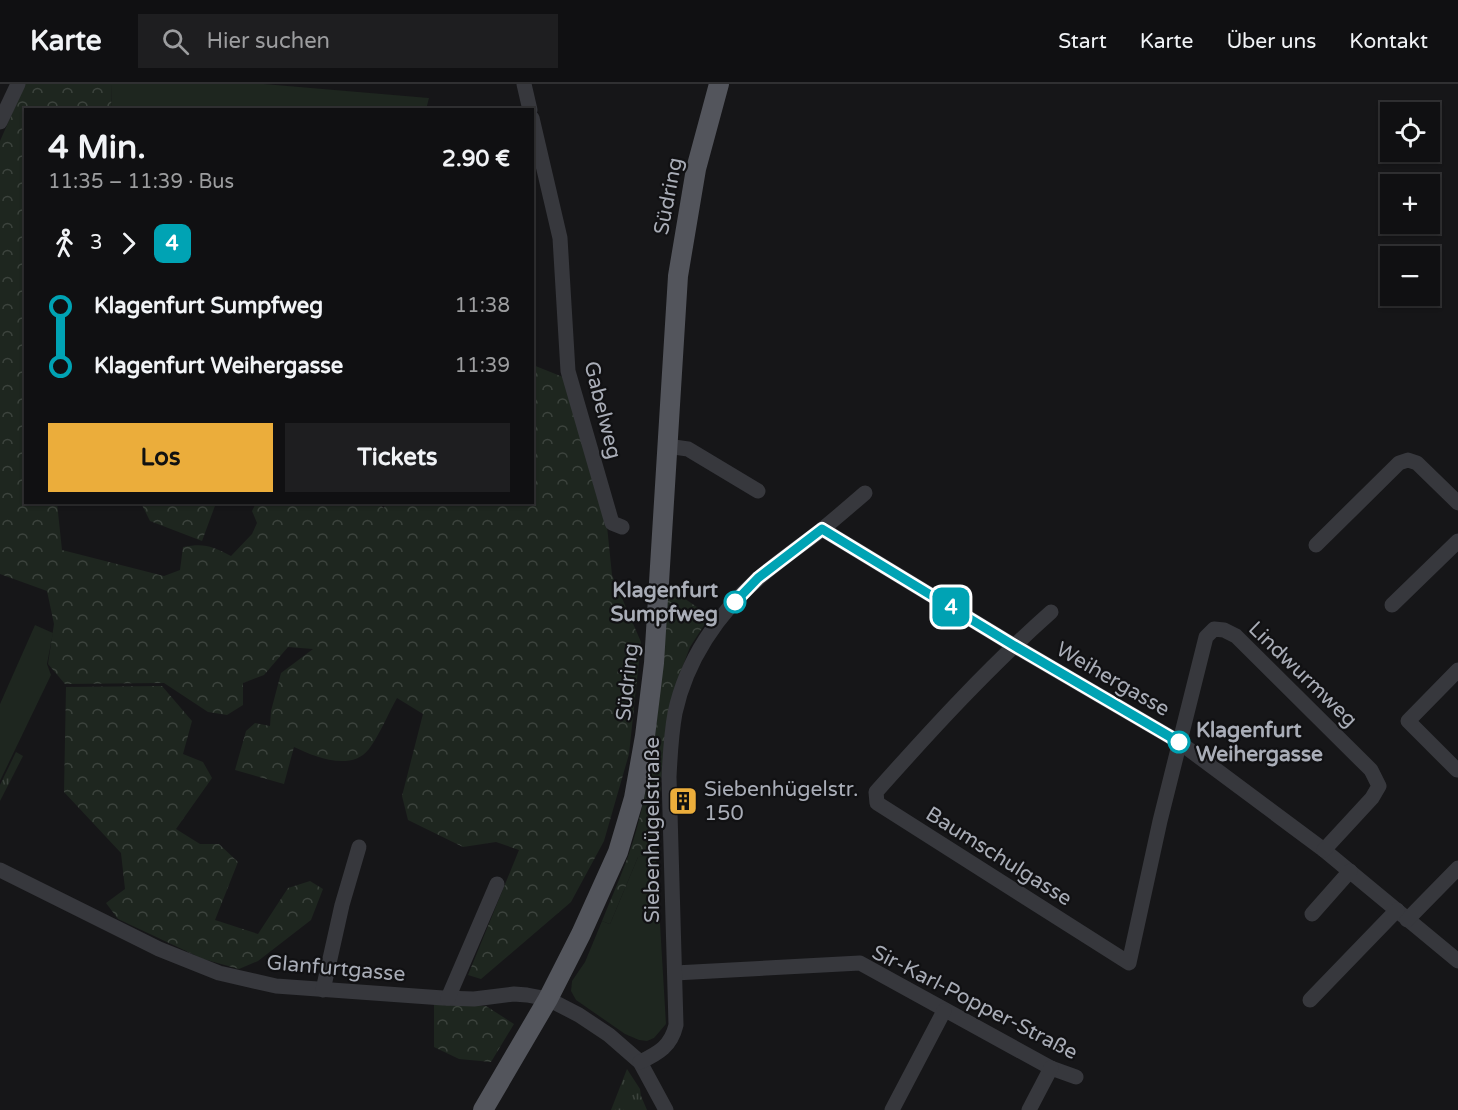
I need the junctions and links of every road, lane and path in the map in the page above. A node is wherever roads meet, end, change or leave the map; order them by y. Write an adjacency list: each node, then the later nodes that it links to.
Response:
1 (18, 84): 5 (street)
2 (524, 84): 4 (street)
3 (720, 84): 7 (main road, Südring)
4 (530, 108)
5 (0, 122)
6 (534, 127): 11 (street, Gabelweg)
7 (667, 446): 8 (street); 33 (main road, Südring)
8 (758, 491)
9 (865, 493): 12 (street, Siebenhügelstraße)
10 (1458, 503): 14 (street)
11 (622, 527)
12 (822, 529): 17 (street, Weihergasse); 30 (street, Siebenhügelstraße)
13 (1458, 541): 15 (street)
14 (1316, 545)
15 (1392, 605)
16 (1051, 612): 17 (street, Baumschulgasse)
17 (1013, 645): 19 (street, Weihergasse); 19 (street, Baumschulgasse)
18 (1458, 670): 20 (street)
19 (1179, 742): 22 (street, Weihergasse); 22 (street, Lindwurmweg)
20 (1457, 770)
21 (359, 847): 31 (street)
22 (1324, 850): 25 (street, Weihergasse)
23 (1458, 868): 28 (street)
24 (0, 870): 31 (street, Glanfurtgasse)
25 (1350, 871): 27 (street); 28 (street, Weihergasse)
26 (497, 884): 32 (street)
27 (1312, 914)
28 (1402, 915): 29 (street, Weihergasse); 34 (street)
29 (1458, 961)
30 (675, 973): 35 (street, Sir-Karl-Popper-Straße); 36 (street, Siebenhügelstraße)
31 (323, 990): 32 (street, Glanfurtgasse)
32 (448, 998): 33 (street, Glanfurtgasse)
33 (548, 999): 36 (street); 39 (main road, Südring)
34 (1311, 1000)
35 (944, 1011): 37 (street, Sir-Karl-Popper-Straße); 41 (street)
36 (640, 1062): 40 (street)
37 (1051, 1068): 38 (street, Sir-Karl-Popper-Straße); 42 (street)
38 (1076, 1077)
39 (483, 1110)
40 (666, 1110)
41 (892, 1110)
42 (1029, 1110)

